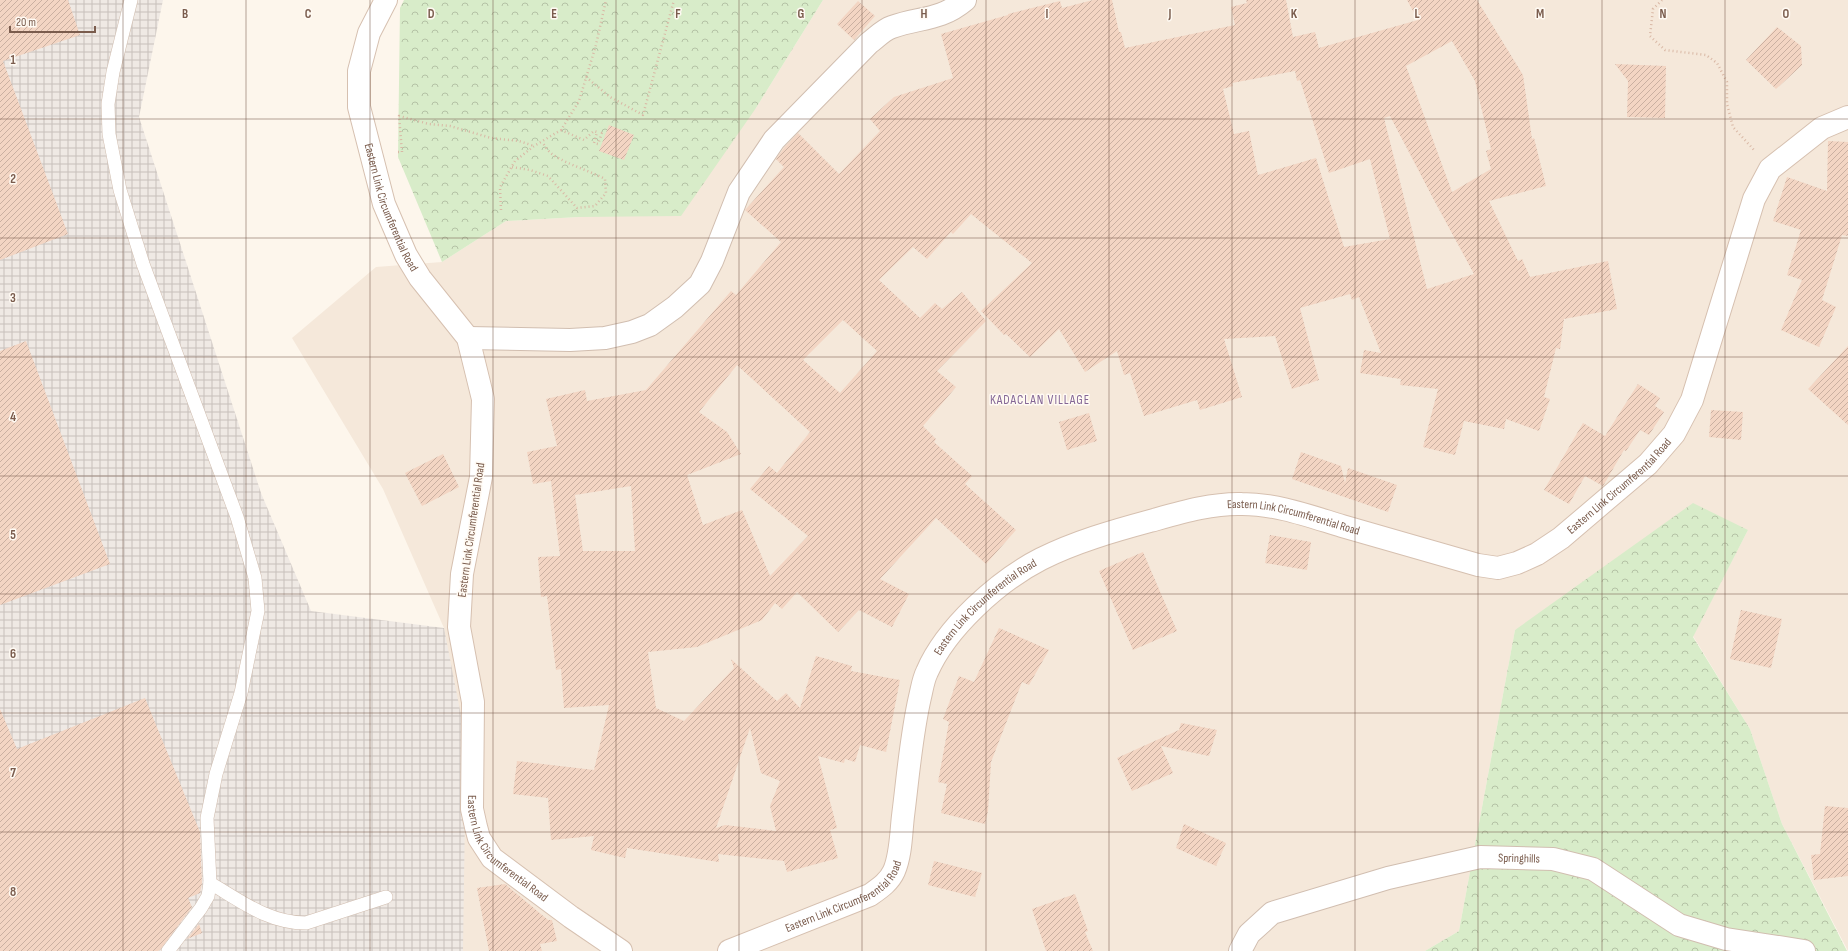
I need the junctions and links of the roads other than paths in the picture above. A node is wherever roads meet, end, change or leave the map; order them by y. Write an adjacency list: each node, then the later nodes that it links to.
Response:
1 (131, 0): 6 (lane)
2 (386, 0): 5 (main road, Eastern Link Circumferential Road)
3 (965, 0): 5 (main road)
4 (1848, 117): 10 (main road, Eastern Link Circumferential Road)
5 (468, 338): 9 (main road, Eastern Link Circumferential Road)
6 (210, 883): 7 (lane); 8 (lane)
7 (386, 897)
8 (168, 951)
9 (621, 951)
10 (729, 951)
11 (1240, 951): 12 (main road, Springhills)
12 (1804, 951)

